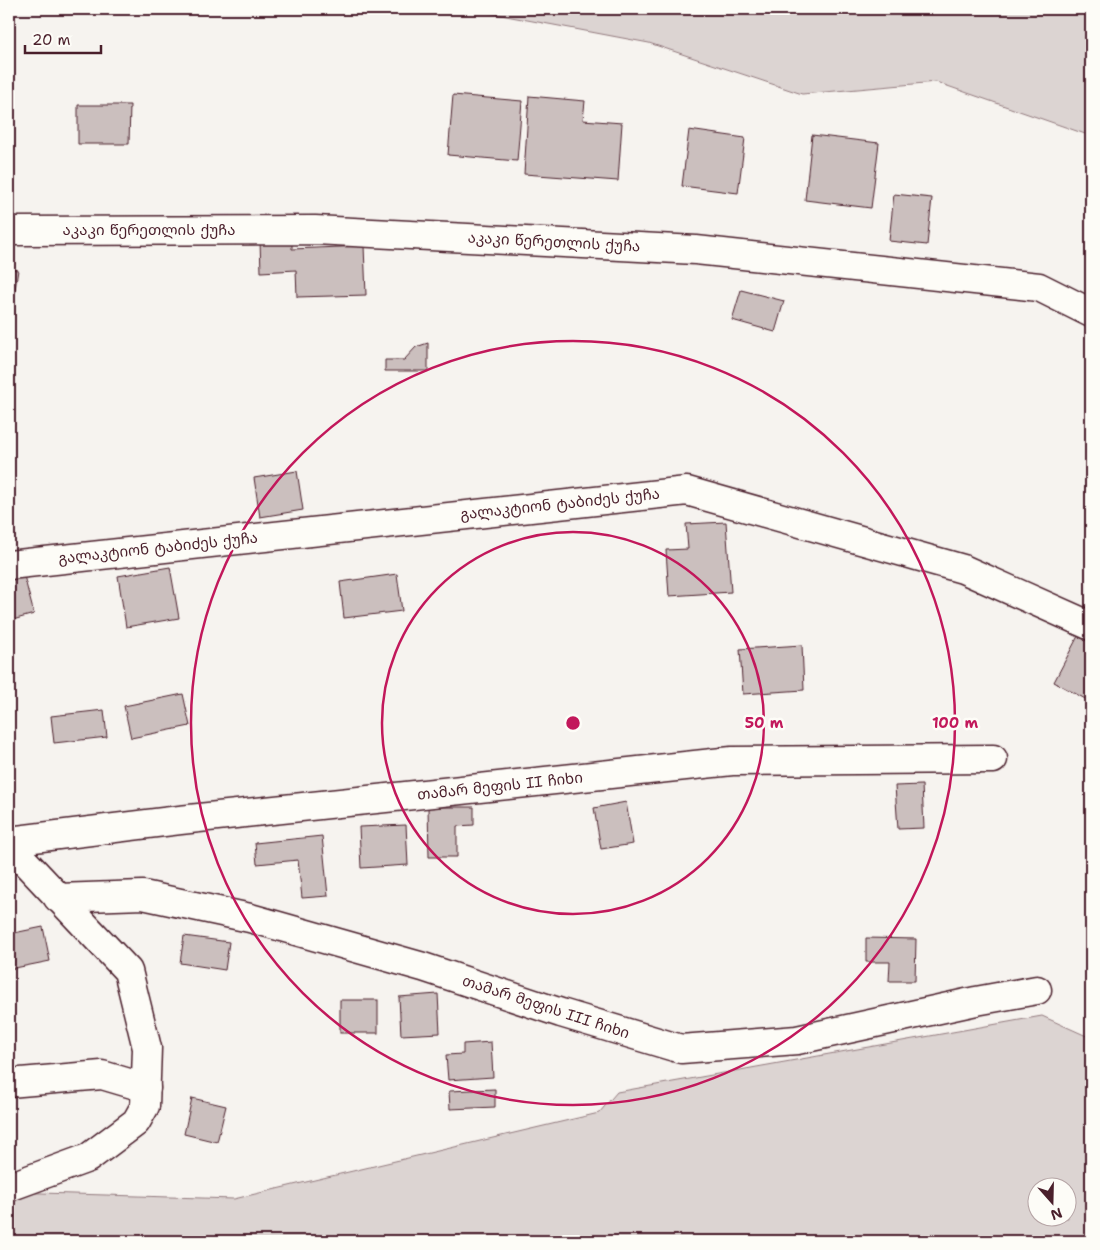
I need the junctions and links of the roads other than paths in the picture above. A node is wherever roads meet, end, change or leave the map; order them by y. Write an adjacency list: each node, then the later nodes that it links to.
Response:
1 (9, 231): 2 (street, აკაკი წერეთლის ქუჩა)
2 (1091, 313)
3 (9, 564): 4 (street, გალაკტიონ ტაბიძეს ქუჩა)
4 (1091, 626)
5 (993, 760): 6 (street, თამარ მეფის II ჩიხი)
6 (9, 841)
7 (9, 845): 8 (street)
8 (58, 898): 9 (street, თამარ მეფის III ჩიხი); 11 (street)
9 (1037, 990)
10 (9, 1083): 11 (street)
11 (146, 1088): 12 (street)
12 (9, 1187)

